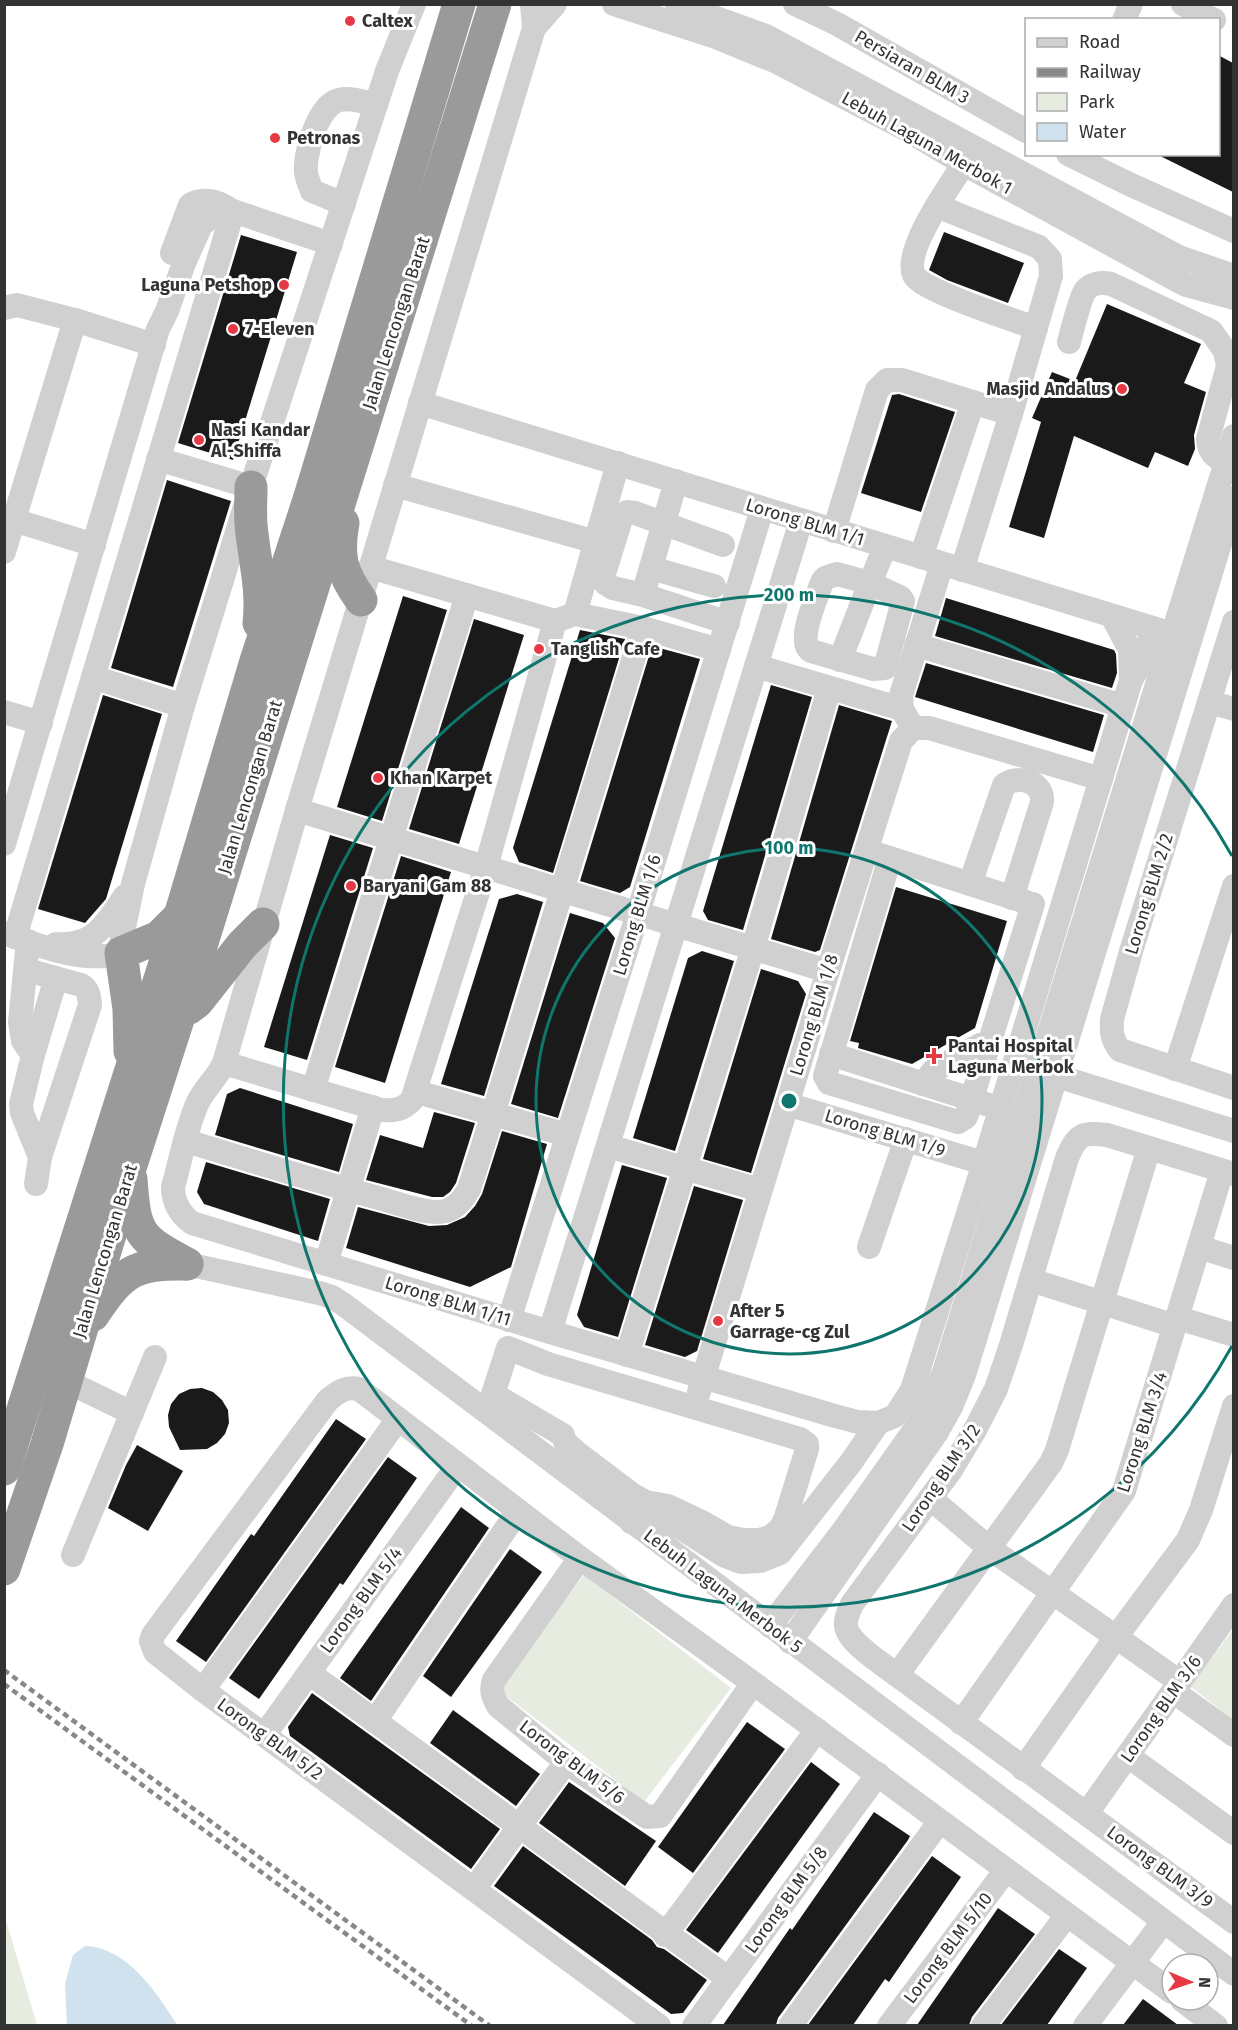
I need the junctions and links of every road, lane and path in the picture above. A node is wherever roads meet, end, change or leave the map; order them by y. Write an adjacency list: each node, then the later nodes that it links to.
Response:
1 (397, 4): 16 (street)
2 (414, 4): 16 (street)
3 (459, 4): 72 (highway, Jalan Lencongan Barat)
4 (495, 4): 43 (highway, Jalan Lencongan Barat)
5 (532, 4): 15 (street)
6 (555, 4): 15 (street)
7 (614, 4): 20 (street, Lebuh Laguna Merbok 1)
8 (677, 4): 26 (street, Lebuh Laguna Merbok 1)
9 (795, 4): 12 (street, Persiaran BLM 3)
10 (1131, 4): 13 (street)
11 (1183, 4): 14 (street)
12 (840, 14): 18 (street, Persiaran BLM 3)
13 (1125, 18)
14 (1212, 18)
15 (534, 28): 34 (street, Lorong BLM 1/11)
16 (387, 71): 17 (street)
17 (376, 105): 21 (street); 21 (street)
18 (1025, 131)
19 (1072, 156): 24 (street)
20 (964, 164): 22 (street); 27 (street, Lebuh Laguna Merbok 1)
21 (344, 204): 25 (street)
22 (937, 206): 30 (street); 30 (street)
23 (231, 211): 25 (street); 31 (street); 37 (street)
24 (1233, 231)
25 (331, 244): 42 (street)
26 (1233, 276)
27 (1233, 298)
28 (4, 308): 29 (street)
29 (75, 320): 31 (street); 46 (street)
30 (1036, 328): 35 (street)
31 (156, 337): 51 (street)
32 (1069, 342): 38 (street)
33 (974, 402): 35 (street); 49 (street); 55 (street)
34 (420, 403): 39 (street, Lorong BLM 1/1); 41 (street, Lorong BLM 1/11)
35 (1011, 414): 55 (street)
36 (1233, 436): 38 (street)
37 (158, 459): 42 (street); 74 (street)
38 (1226, 462): 68 (street)
39 (618, 464): 40 (street, Lorong BLM 1/1); 50 (street)
40 (676, 482): 45 (street, Lorong BLM 1/1); 48 (street)
41 (395, 485): 50 (street); 56 (street, Lorong BLM 1/11)
42 (251, 487): 72 (highway); 78 (street)
43 (343, 489): 62 (highway); 107 (highway, Jalan Lencongan Barat)
44 (1233, 498): 68 (street)
45 (762, 509): 47 (street, Lorong BLM 1/1); 66 (street, Lorong BLM 1/6)
46 (10, 519): 51 (street); 54 (street)
47 (801, 521): 49 (street, Lorong BLM 1/1); 73 (street)
48 (664, 524): 52 (street); 57 (street); 60 (street)
49 (834, 531): 53 (street, Lorong BLM 1/1)
50 (596, 542): 64 (street)
51 (94, 545): 83 (street)
52 (723, 545)
53 (885, 547): 55 (street, Lorong BLM 1/1); 58 (street)
54 (4, 552)
55 (942, 564): 63 (street, Lorong BLM 1/1); 69 (street)
56 (370, 567): 61 (street); 62 (street, Lorong BLM 1/11)
57 (651, 568): 59 (street); 60 (street)
58 (870, 583): 71 (street); 71 (street); 71 (street)
59 (714, 586)
60 (643, 595): 66 (street)
61 (467, 596): 64 (street); 86 (street)
62 (361, 600): 85 (street, Lorong BLM 1/11)
63 (1113, 616): 68 (street, Lorong BLM 1/1); 75 (street)
64 (565, 618): 67 (street); 90 (street)
65 (1233, 622): 77 (street, Lorong BLM 2/2)
66 (728, 623): 70 (street, Lorong BLM 1/6)
67 (643, 628): 70 (street); 94 (street)
68 (1173, 634): 75 (street); 113 (street)
69 (916, 645): 79 (street); 82 (street)
70 (719, 650): 97 (street, Lorong BLM 1/6)
71 (840, 660)
72 (256, 661): 98 (highway, Jalan Lencongan Barat)
73 (756, 666): 76 (street); 100 (street)
74 (93, 677): 78 (street); 101 (street)
75 (1131, 680): 79 (street)
76 (829, 689): 82 (street); 102 (street)
77 (1209, 702): 80 (street); 112 (street, Lorong BLM 2/2)
78 (183, 706): 91 (street)
79 (1123, 706): 84 (street)
80 (1233, 709)
81 (4, 712): 83 (street)
82 (908, 719): 84 (street); 88 (street, Lorong BLM 1/8)
83 (40, 723): 87 (street)
84 (1101, 779): 96 (street)
85 (297, 810): 86 (street); 99 (street, Lorong BLM 1/11)
86 (391, 838): 90 (street); 117 (street)
87 (4, 844)
88 (866, 850): 89 (street); 105 (street, Lorong BLM 1/8)
89 (890, 858): 92 (street); 109 (street)
90 (486, 867): 94 (street); 118 (street)
91 (133, 884): 101 (street); 103 (street)
92 (970, 884): 95 (street); 95 (street)
93 (1233, 886): 112 (street)
94 (562, 890): 97 (street); 123 (street)
95 (1023, 901): 96 (street); 108 (street)
96 (1060, 913): 122 (street)
97 (638, 914): 100 (street); 125 (street, Lorong BLM 1/6)
98 (180, 916): 103 (highway); 114 (highway, Jalan Lencongan Barat)
99 (263, 924): 107 (highway); 111 (street, Lorong BLM 1/11)
100 (675, 924): 102 (street); 128 (street)
101 (21, 939): 103 (street); 104 (street)
102 (753, 948): 105 (street); 133 (street)
103 (121, 953): 114 (highway)
104 (27, 970): 106 (street); 110 (street)
105 (828, 971): 120 (street, Lorong BLM 1/8)
106 (56, 978): 110 (street); 130 (street)
107 (181, 1010): 132 (highway, Jalan Lencongan Barat)
108 (990, 1044): 115 (street); 119 (street)
109 (831, 1054): 115 (street); 119 (street)
110 (33, 1055): 130 (street)
111 (225, 1063): 117 (street); 127 (street, Lorong BLM 1/11)
112 (1175, 1070): 116 (street, Lorong BLM 2/2)
113 (1047, 1073): 124 (street); 135 (street)
114 (127, 1084): 163 (highway, Jalan Lencongan Barat)
115 (923, 1084): 119 (street)
116 (1233, 1088)
117 (314, 1090): 121 (street)
118 (417, 1092): 121 (street); 123 (street)
119 (972, 1100): 122 (street)
120 (787, 1104): 126 (street, Lorong BLM 1/9); 138 (street, Lorong BLM 1/8)
121 (373, 1107): 137 (street)
122 (1000, 1109): 131 (street)
123 (493, 1114): 125 (street); 137 (street)
124 (1233, 1131)
125 (567, 1135): 146 (street, Lorong BLM 1/6)
126 (906, 1139): 131 (street, Lorong BLM 1/9); 139 (street)
127 (186, 1141): 137 (street); 143 (street, Lorong BLM 1/11)
128 (608, 1146): 133 (street); 148 (street)
129 (1149, 1148): 134 (street, Lorong BLM 3/2); 144 (street, Lorong BLM 3/2); 145 (street)
130 (40, 1158): 136 (street)
131 (984, 1163): 135 (street, Lorong BLM 1/9); 160 (street)
132 (130, 1168): 142 (highway); 149 (highway, Jalan Lencongan Barat)
133 (684, 1168): 138 (street); 151 (street)
134 (1228, 1172): 140 (street, Lorong BLM 3/4)
135 (1016, 1173): 173 (street); 175 (street)
136 (36, 1184)
137 (348, 1190): 143 (street)
138 (760, 1190): 153 (street, Lorong BLM 1/8)
139 (869, 1247)
140 (1199, 1247): 141 (street); 147 (street, Lorong BLM 3/4)
141 (1233, 1258)
142 (187, 1264): 149 (highway); 166 (street, Lebuh Laguna Merbok 5)
143 (326, 1264): 146 (street, Lorong BLM 1/11)
144 (1031, 1280): 145 (street); 164 (street, Lorong BLM 3/2)
145 (1103, 1303): 147 (street); 167 (street)
146 (508, 1320): 148 (street, Lorong BLM 1/11)
147 (1177, 1322): 150 (street); 171 (street, Lorong BLM 3/4)
148 (550, 1332): 151 (street, Lorong BLM 1/11)
149 (80, 1334): 154 (highway, Jalan Lencongan Barat)
150 (1233, 1335)
151 (627, 1354): 153 (street, Lorong BLM 1/11)
152 (155, 1357): 157 (street)
153 (703, 1376): 156 (street, Lorong BLM 1/8); 158 (street, Lorong BLM 1/11)
154 (66, 1381): 157 (street); 170 (highway, Jalan Lencongan Barat)
155 (1233, 1406): 174 (street)
156 (694, 1407): 156 (street)
157 (132, 1413): 168 (street)
158 (835, 1416): 160 (street, Lorong BLM 1/11); 161 (street)
159 (398, 1419): 162 (street); 180 (street); 180 (street, Lorong BLM 5/2)
160 (878, 1423): 161 (street)
161 (852, 1461): 166 (street)
162 (458, 1465): 165 (street); 176 (street, Lorong BLM 5/4)
163 (4, 1469)
164 (930, 1498): 167 (street); 177 (street, Lorong BLM 3/2)
165 (518, 1511): 169 (street); 181 (street)
166 (632, 1522): 173 (street, Lebuh Laguna Merbok 5)
167 (989, 1548): 171 (street); 177 (street)
168 (73, 1555)
169 (580, 1558): 178 (street); 187 (street, Lorong BLM 5/6)
170 (4, 1569)
171 (1054, 1592): 174 (street); 182 (street, Lorong BLM 3/4)
172 (1233, 1605): 179 (street, Lorong BLM 3/6)
173 (770, 1626): 175 (street, Lebuh Laguna Merbok 5)
174 (1116, 1636): 179 (street); 188 (street)
175 (790, 1642): 197 (street, Lebuh Laguna Merbok 5)
176 (309, 1673): 181 (street); 184 (street, Lorong BLM 5/4)
177 (897, 1675): 182 (street, Lorong BLM 3/2)
178 (753, 1683): 183 (street); 187 (street, Lorong BLM 5/6)
179 (1177, 1687): 185 (street); 186 (street, Lorong BLM 3/6)
180 (203, 1690): 184 (street, Lorong BLM 5/2)
181 (375, 1722): 192 (street)
182 (961, 1723): 188 (street, Lorong BLM 3/2)
183 (817, 1730): 189 (street); 199 (street)
184 (265, 1734): 195 (street, Lorong BLM 5/2)
185 (1233, 1735)
186 (1128, 1756): 190 (street, Lorong BLM 3/6); 193 (street)
187 (566, 1762): 192 (street)
188 (1023, 1768): 190 (street, Lorong BLM 3/2)
189 (878, 1774): 191 (street); 202 (street, Lorong BLM 5/8)
190 (1087, 1813): 198 (street, Lorong BLM 3/9)
191 (940, 1821): 194 (street); 207 (street)
192 (518, 1826): 195 (street); 199 (street)
193 (1233, 1833)
194 (1006, 1869): 196 (street); 208 (street, Lorong BLM 5/10)
195 (474, 1889): 205 (street, Lorong BLM 5/2)
196 (1066, 1915): 200 (street); 209 (street)
197 (1163, 1922): 200 (street); 201 (street, Lebuh Laguna Merbok 5)
198 (1233, 1922)
199 (665, 1935): 202 (street)
200 (1132, 1962): 203 (street); 210 (street)
201 (1233, 1974)
202 (729, 1979): 206 (street, Lorong BLM 5/8)
203 (1160, 1983)
204 (1198, 2012): 211 (street)
205 (659, 2025)
206 (693, 2025)
207 (790, 2025)
208 (889, 2025)
209 (983, 2025)
210 (1084, 2025)
211 (1216, 2025)

